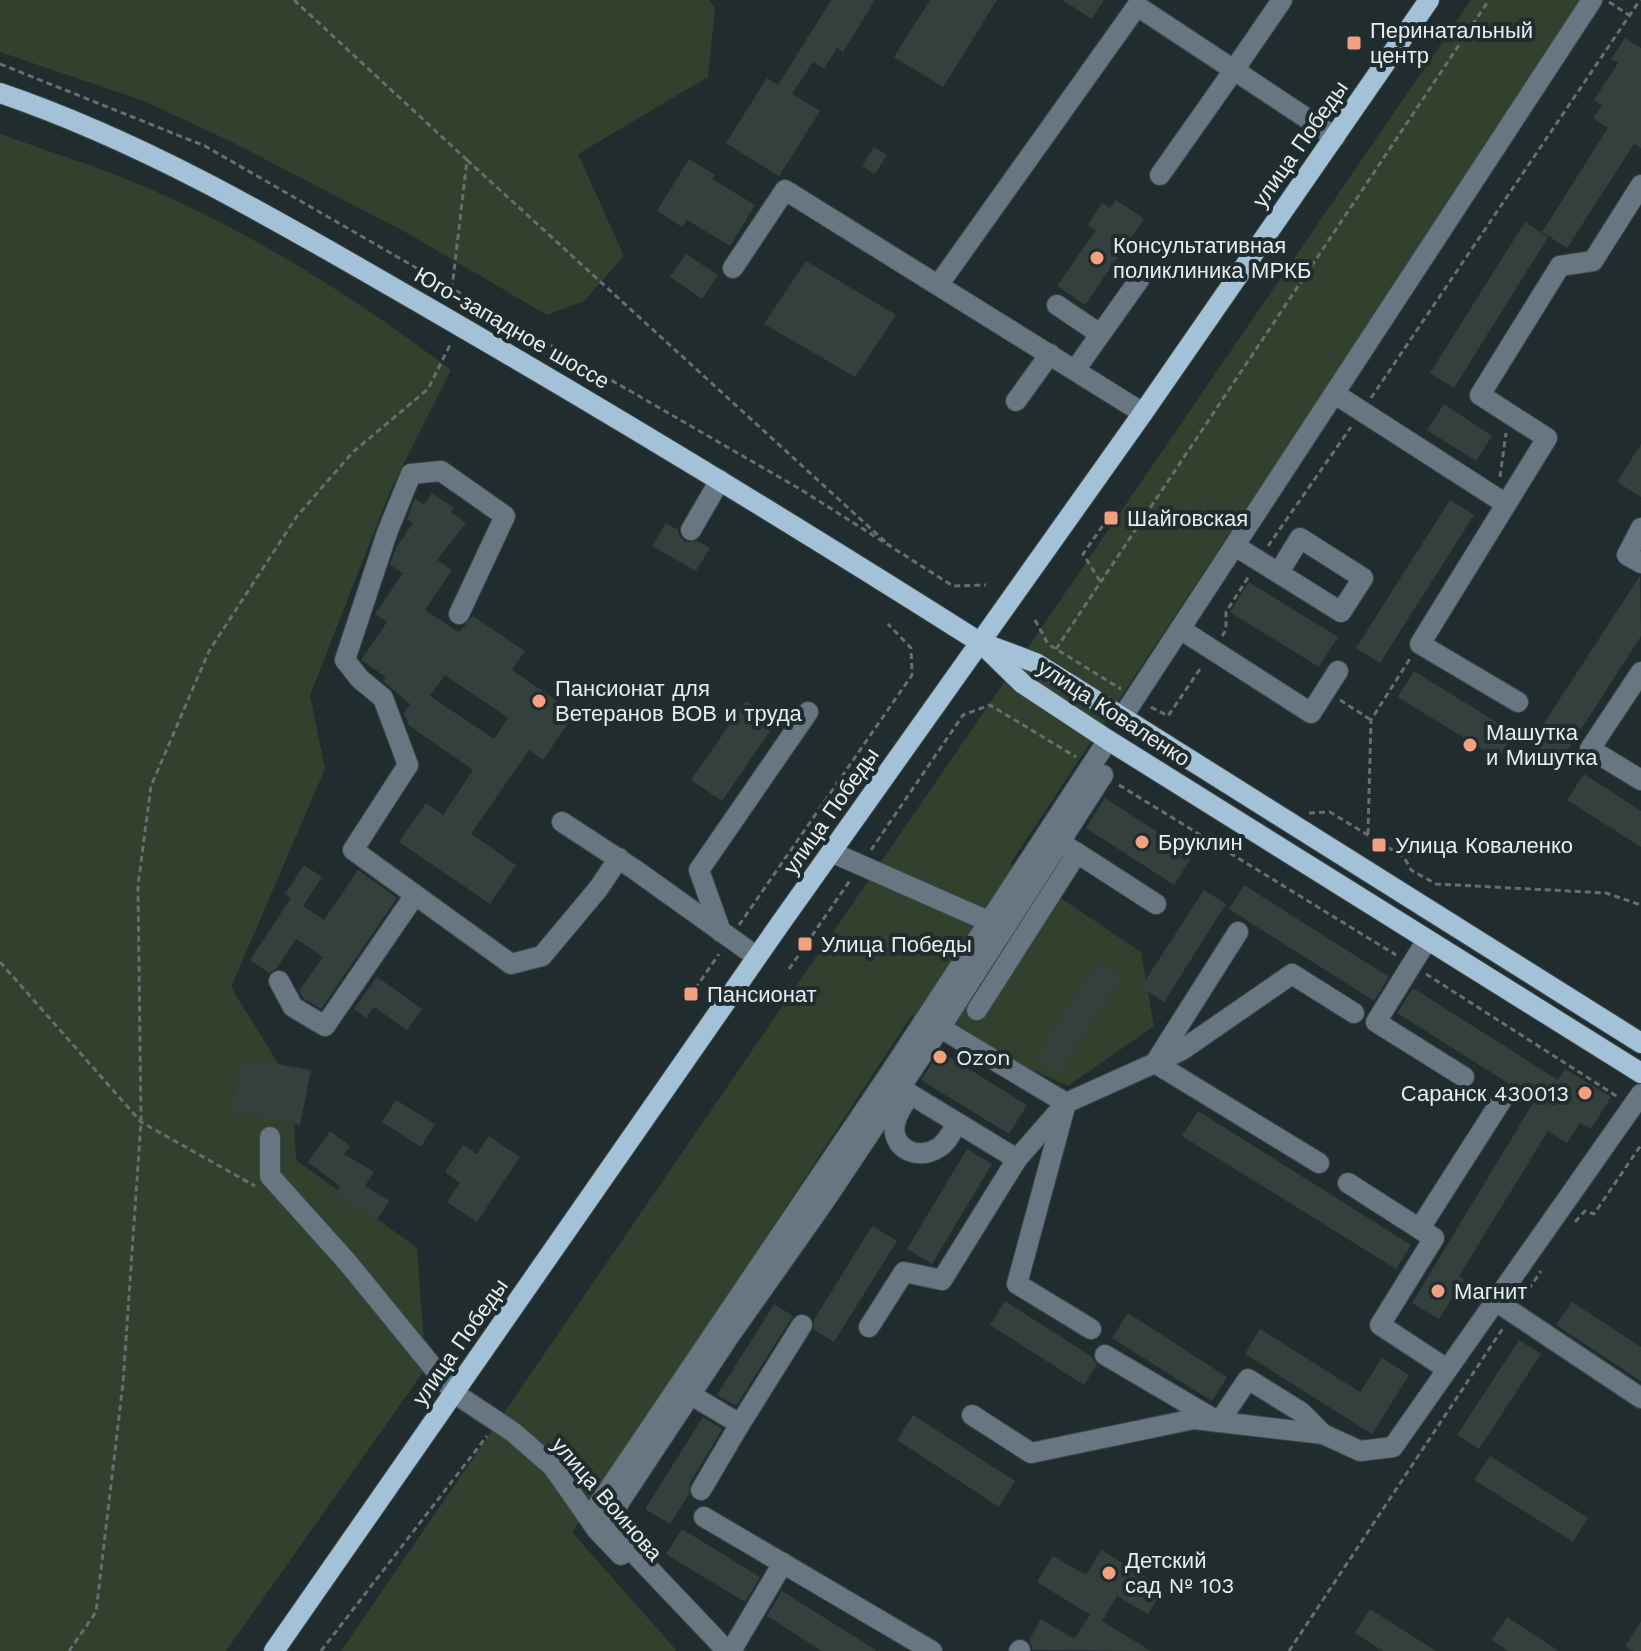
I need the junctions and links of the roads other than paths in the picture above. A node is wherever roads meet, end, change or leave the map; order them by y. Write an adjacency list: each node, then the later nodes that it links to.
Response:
1 (1282, 0): 4 (street)
2 (1429, 0): 6 (main road, улица Победы)
3 (1592, 0): 16 (street)
4 (1234, 70): 6 (street); 7 (street); 11 (street)
5 (0, 93): 19 (main road, Юго-западное шоссе)
6 (1335, 137): 18 (main road, улица Победы)
7 (1160, 175)
8 (1641, 185): 20 (street)
9 (733, 268): 11 (street)
10 (1139, 280): 13 (street)
11 (939, 284): 14 (street)
12 (1057, 305): 13 (street)
13 (1100, 334): 15 (street)
14 (1050, 354): 15 (street); 17 (street)
15 (1075, 370): 18 (street)
16 (1335, 394): 20 (street); 23 (street)
17 (1016, 401)
18 (1143, 413): 28 (main road, улица Победы)
19 (720, 480): 22 (street); 28 (main road, Юго-западное шоссе)
20 (1502, 502): 31 (street)
21 (1641, 528): 24 (street)
22 (691, 530)
23 (1235, 546): 25 (street); 27 (street)
24 (1641, 563)
25 (1279, 572)
26 (459, 614): 40 (street)
27 (1180, 629): 29 (street); 33 (street)
28 (981, 643): 33 (main road, улица Коваленко); 34 (main road, улица Коваленко); 38 (main road, улица Победы)
29 (1338, 671)
30 (1641, 672): 35 (street)
31 (1518, 702)
32 (808, 712): 44 (street)
33 (1123, 716): 34 (main road); 51 (main road, улица Коваленко)
34 (1108, 740): 37 (street); 45 (main road, улица Коваленко)
35 (1641, 780)
36 (562, 822): 39 (street)
37 (1061, 843): 41 (street); 42 (street); 48 (street); 50 (street)
38 (831, 852): 42 (street); 46 (main road, улица Победы)
39 (619, 858): 40 (street); 44 (street)
40 (415, 895): 47 (street)
41 (1156, 904)
42 (990, 922): 50 (street)
43 (1238, 932): 52 (street)
44 (725, 936): 46 (street)
45 (1427, 940): 53 (main road, улица Коваленко); 54 (street)
46 (757, 957): 71 (main road, улица Победы)
47 (279, 981)
48 (977, 1010)
49 (1354, 1013): 52 (street)
50 (933, 1023): 57 (street); 70 (street)
51 (1641, 1043)
52 (1155, 1063): 57 (street); 61 (street)
53 (1641, 1073)
54 (1464, 1077)
55 (1503, 1098): 63 (street)
56 (1637, 1101): 64 (street)
57 (1066, 1103): 60 (street); 67 (street)
58 (957, 1123): 60 (street)
59 (270, 1137): 71 (street, улица Воинова)
60 (1017, 1159): 66 (street)
61 (1319, 1163)
62 (1348, 1183): 63 (street)
63 (1420, 1228): 69 (street)
64 (1497, 1302): 69 (street); 72 (street)
65 (802, 1325): 75 (street)
66 (869, 1327)
67 (1091, 1329)
68 (1105, 1355): 74 (street)
69 (1447, 1369): 76 (street)
70 (684, 1391): 75 (street); 78 (street); 83 (street)
71 (454, 1393): 78 (street, улица Воинова); 81 (main road, улица Победы)
72 (1641, 1398)
73 (972, 1415): 74 (street)
74 (1219, 1422): 76 (street); 76 (street)
75 (740, 1424): 77 (street)
76 (1323, 1434)
77 (701, 1490)
78 (590, 1517): 82 (street, улица Воинова)
79 (704, 1517): 80 (street)
80 (783, 1563): 83 (street); 84 (street)
81 (274, 1651)
82 (711, 1651)
83 (729, 1651)
84 (932, 1651)

